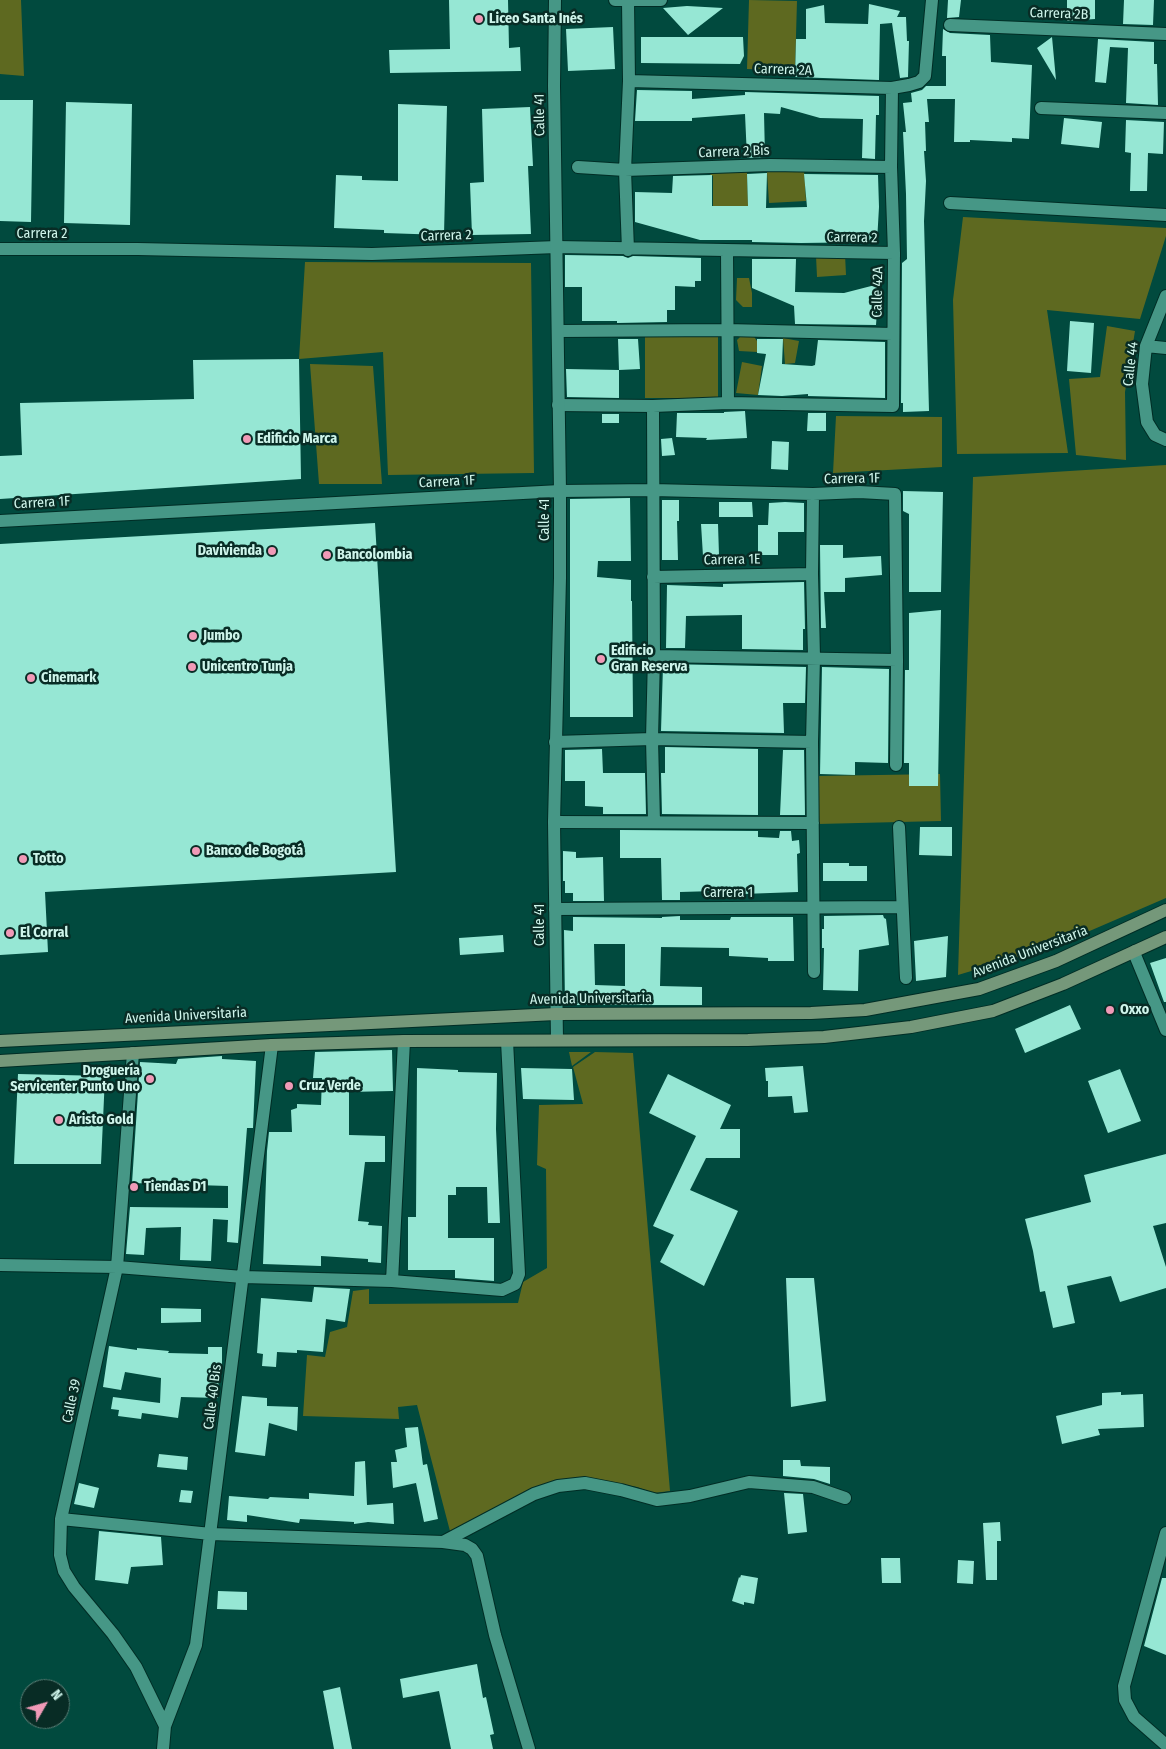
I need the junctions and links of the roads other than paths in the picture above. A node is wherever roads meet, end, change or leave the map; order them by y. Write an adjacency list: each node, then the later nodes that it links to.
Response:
1 (555, 0): 18 (street, Calle 41)
2 (615, 0): 6 (street)
3 (660, 0): 6 (street)
4 (923, 0): 5 (street)
5 (932, 0): 10 (street, Carrera 2A)
6 (628, 1): 9 (street)
7 (950, 25): 8 (street, Carrera 2B)
8 (1166, 34)
9 (629, 81): 10 (street, Carrera 2A); 15 (street)
10 (892, 88): 14 (street, Calle 42A)
11 (1041, 108): 12 (street)
12 (1166, 113)
13 (578, 167): 15 (street, Carrera 2 Bis)
14 (890, 167): 15 (street, Carrera 2 Bis); 22 (street, Calle 42A)
15 (625, 170): 20 (street)
16 (950, 203): 17 (street)
17 (1166, 215)
18 (557, 248): 19 (street, Carrera 2); 20 (street, Carrera 2); 25 (street, Calle 41)
19 (0, 249)
20 (628, 250): 21 (street, Carrera 2)
21 (727, 251): 22 (street, Carrera 2); 24 (street)
22 (894, 253): 26 (street, Calle 42A)
23 (1166, 296): 27 (street, Calle 44)
24 (727, 330): 25 (street); 26 (street); 29 (street)
25 (558, 331): 30 (street, Calle 41)
26 (892, 334): 29 (street, Calle 42A)
27 (1146, 346): 28 (street); 32 (street, Calle 44)
28 (1166, 348)
29 (728, 403): 31 (street)
30 (558, 405): 31 (street); 34 (street, Calle 41)
31 (653, 406): 33 (street)
32 (1160, 438)
33 (653, 490): 34 (street, Carrera 1F); 35 (street, Carrera 1F); 38 (street)
34 (560, 491): 36 (street, Carrera 1F); 43 (street, Calle 41)
35 (813, 494): 37 (street); 41 (street, Carrera 1F)
36 (0, 521)
37 (812, 574): 38 (street, Carrera 1E); 40 (street)
38 (653, 577): 39 (street)
39 (654, 656): 40 (street); 42 (street)
40 (814, 657): 41 (street); 44 (street)
41 (897, 660): 45 (street)
42 (652, 739): 43 (street); 44 (street); 47 (street)
43 (555, 742): 46 (street, Calle 41)
44 (812, 742): 48 (street)
45 (896, 765)
46 (554, 822): 47 (street); 52 (street, Calle 41)
47 (654, 822): 48 (street)
48 (814, 824): 50 (street)
49 (899, 828): 51 (street)
50 (813, 907): 51 (street, Carrera 1); 52 (street, Carrera 1); 56 (street)
51 (902, 907): 57 (street)
52 (555, 909): 58 (street, Calle 41)
53 (1166, 910): 58 (main road, Avenida Universitaria)
54 (1166, 937): 55 (main road)
55 (1135, 951): 59 (street); 60 (main road)
56 (814, 972)
57 (906, 978)
58 (556, 1014): 60 (street, Calle 41); 61 (main road, Avenida Universitaria)
59 (1166, 1030)
60 (557, 1040): 63 (main road)
61 (0, 1041)
62 (404, 1041): 63 (main road); 64 (main road); 70 (street)
63 (508, 1041): 70 (street)
64 (272, 1045): 65 (main road); 69 (street, Calle 40 Bis)
65 (133, 1053): 66 (main road); 68 (street, Calle 39)
66 (0, 1062)
67 (0, 1265): 68 (street)
68 (117, 1268): 69 (street); 72 (street, Calle 39)
69 (244, 1277): 70 (street); 74 (street, Calle 40 Bis)
70 (392, 1281)
71 (845, 1498): 75 (street)
72 (61, 1519): 74 (street); 76 (street, Calle 39)
73 (1166, 1533): 77 (street)
74 (211, 1534): 75 (street); 76 (street, Calle 40 Bis)
75 (443, 1542): 79 (street)
76 (165, 1726): 78 (street, Calle 40 Bis)
77 (1166, 1745)
78 (162, 1749)
79 (529, 1749)

